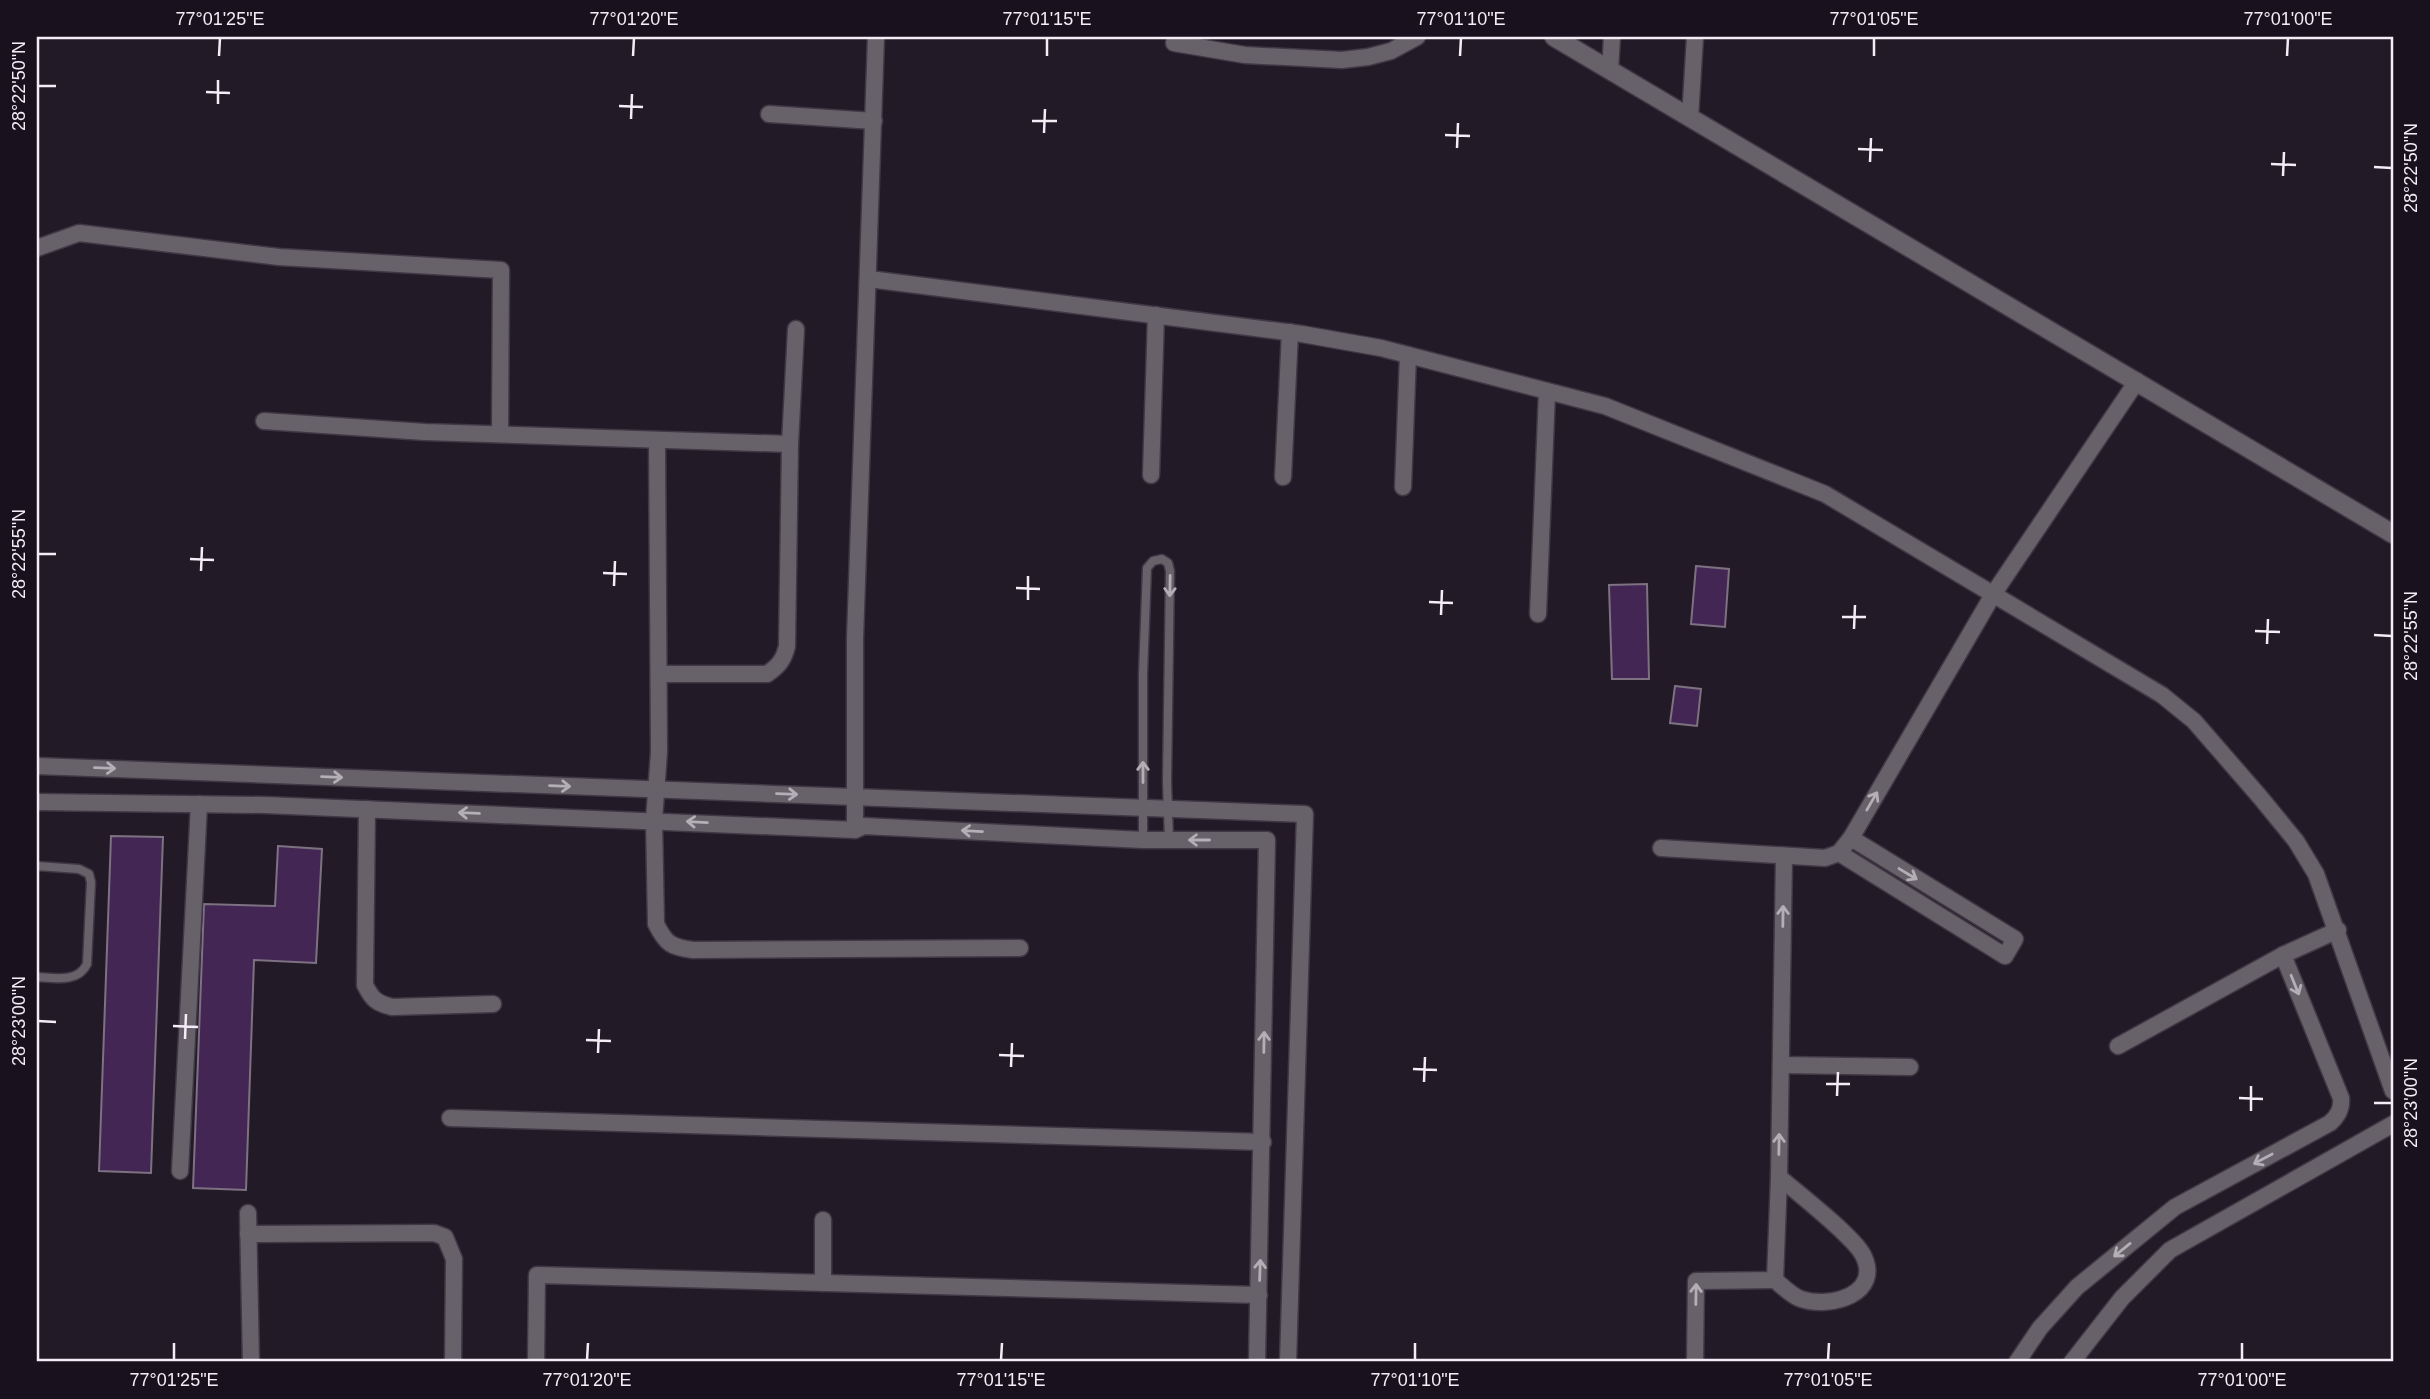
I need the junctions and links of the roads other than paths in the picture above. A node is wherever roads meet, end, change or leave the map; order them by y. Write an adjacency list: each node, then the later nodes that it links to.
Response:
1 (876, 37): 10 (street)
2 (1417, 37): 6 (street)
3 (1554, 37): 7 (street)
4 (1612, 37): 7 (street)
5 (1695, 37): 9 (street)
6 (1174, 43)
7 (1610, 70): 9 (street)
8 (769, 114): 10 (street)
9 (1690, 118): 17 (street)
10 (874, 121): 12 (street)
11 (37, 248): 20 (street)
12 (869, 279): 13 (street); 32 (street)
13 (1156, 315): 15 (street); 23 (street)
14 (796, 329): 22 (street)
15 (1290, 332): 16 (street); 24 (street)
16 (1408, 355): 18 (street); 25 (street)
17 (2137, 381): 26 (street); 27 (street)
18 (1548, 392): 27 (street); 28 (street)
19 (264, 421): 20 (street)
20 (500, 434): 21 (street)
21 (657, 440): 22 (street); 29 (street)
22 (790, 444): 29 (street)
23 (1151, 475)
24 (1283, 477)
25 (1403, 487)
26 (2393, 534)
27 (1994, 593): 40 (street, one-way to 27); 47 (street)
28 (1538, 614)
29 (659, 674): 31 (street)
30 (37, 766): 31 (street, one-way to 31)
31 (656, 789): 32 (street, one-way to 32); 38 (street)
32 (855, 797): 35 (street); 39 (street)
33 (37, 802): 34 (street)
34 (199, 804): 36 (street); 59 (street)
35 (1142, 808): 37 (street); 37 (lane, one-way to 37); 41 (lane)
36 (367, 809): 38 (street, one-way to 36); 51 (street)
37 (1168, 809): 42 (lane); 71 (street)
38 (654, 820): 39 (street, one-way to 38); 48 (street)
39 (855, 830): 41 (street, one-way to 39)
40 (1851, 838): 44 (street); 44 (street, one-way to 44)
41 (1143, 840): 42 (street)
42 (1169, 840): 58 (street, one-way to 42)
43 (1661, 848): 45 (street)
44 (1839, 853): 45 (street)
45 (1784, 857): 53 (street, one-way to 45)
46 (37, 866): 50 (lane)
47 (2338, 930): 49 (street); 55 (street)
48 (1020, 948)
49 (2283, 955): 52 (street); 73 (street, one-way to 73)
50 (37, 977)
51 (493, 1004)
52 (2118, 1046)
53 (1781, 1065): 54 (street); 60 (street, one-way to 53)
54 (1910, 1067)
55 (2393, 1091)
56 (450, 1118): 58 (street)
57 (2393, 1124): 74 (street)
58 (1263, 1142): 66 (street, one-way to 58)
59 (180, 1171)
60 (1779, 1177): 64 (street); 64 (street)
61 (248, 1213): 63 (street)
62 (822, 1220): 65 (street)
63 (248, 1234): 67 (street); 68 (street)
64 (1775, 1280): 72 (street, one-way to 64)
65 (823, 1283): 66 (street); 69 (street)
66 (1259, 1295): 70 (street)
67 (251, 1362)
68 (453, 1362)
69 (536, 1362)
70 (1257, 1362)
71 (1288, 1362)
72 (1695, 1362)
73 (2017, 1362)
74 (2072, 1362)

